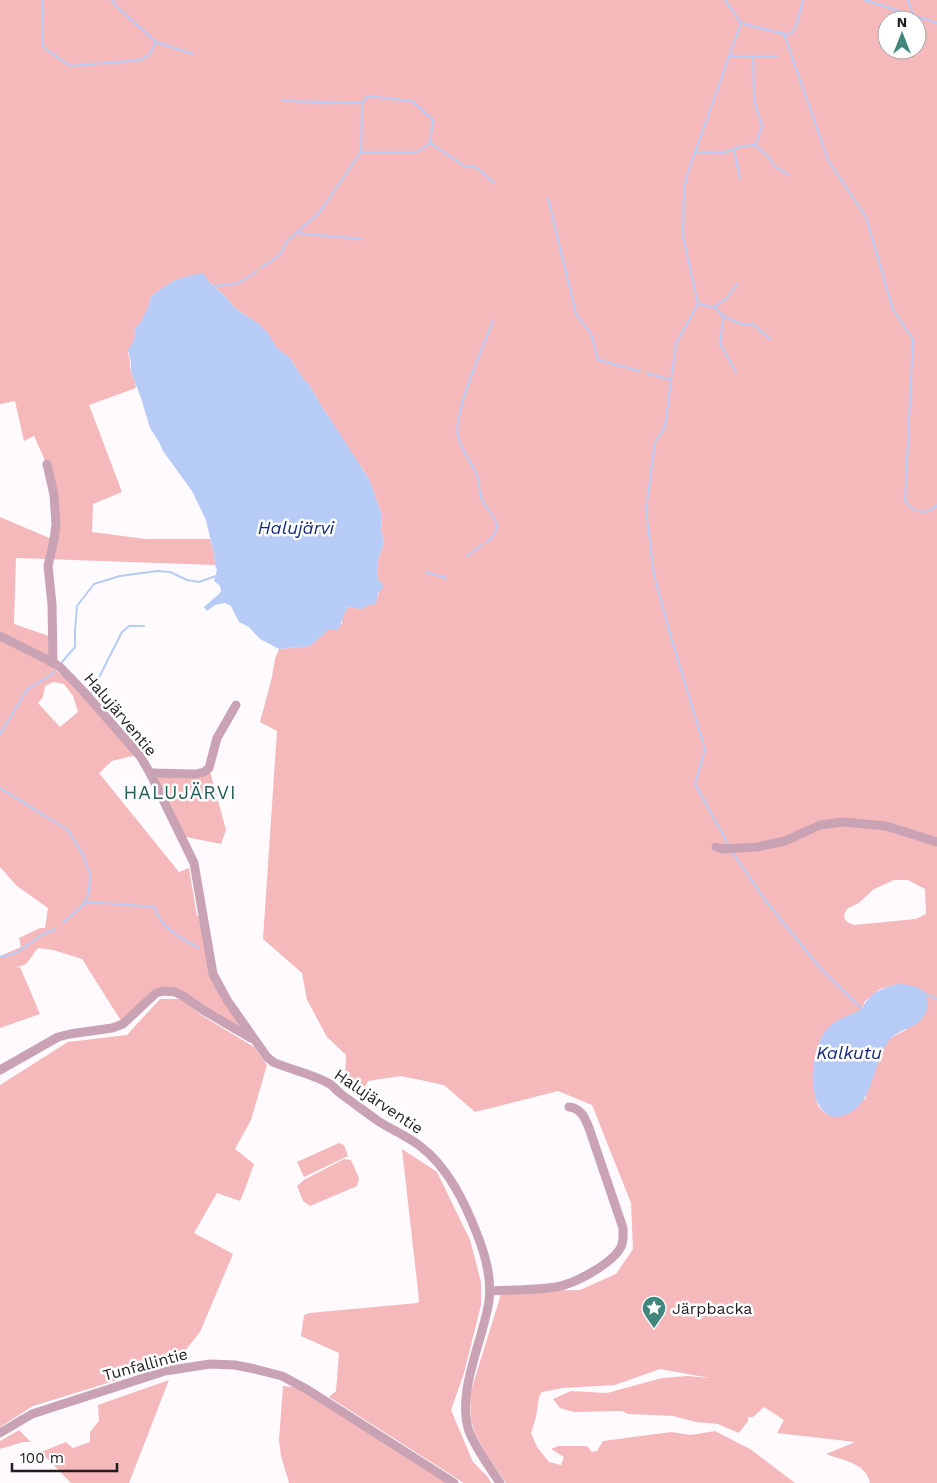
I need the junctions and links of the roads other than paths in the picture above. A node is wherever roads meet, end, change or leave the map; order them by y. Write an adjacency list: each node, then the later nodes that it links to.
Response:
1 (47, 464): 3 (street)
2 (0, 636): 3 (street, Halujärventie)
3 (54, 663): 5 (street, Halujärventie)
4 (236, 705): 5 (street)
5 (150, 773): 8 (street, Halujärventie)
6 (937, 842): 7 (street)
7 (716, 847)
8 (254, 1040): 9 (street); 11 (street, Halujärventie)
9 (0, 1070)
10 (569, 1107): 11 (street)
11 (490, 1291): 14 (street, Halujärventie)
12 (0, 1433): 13 (street, Tunfallintie)
13 (454, 1483)
14 (500, 1483)

